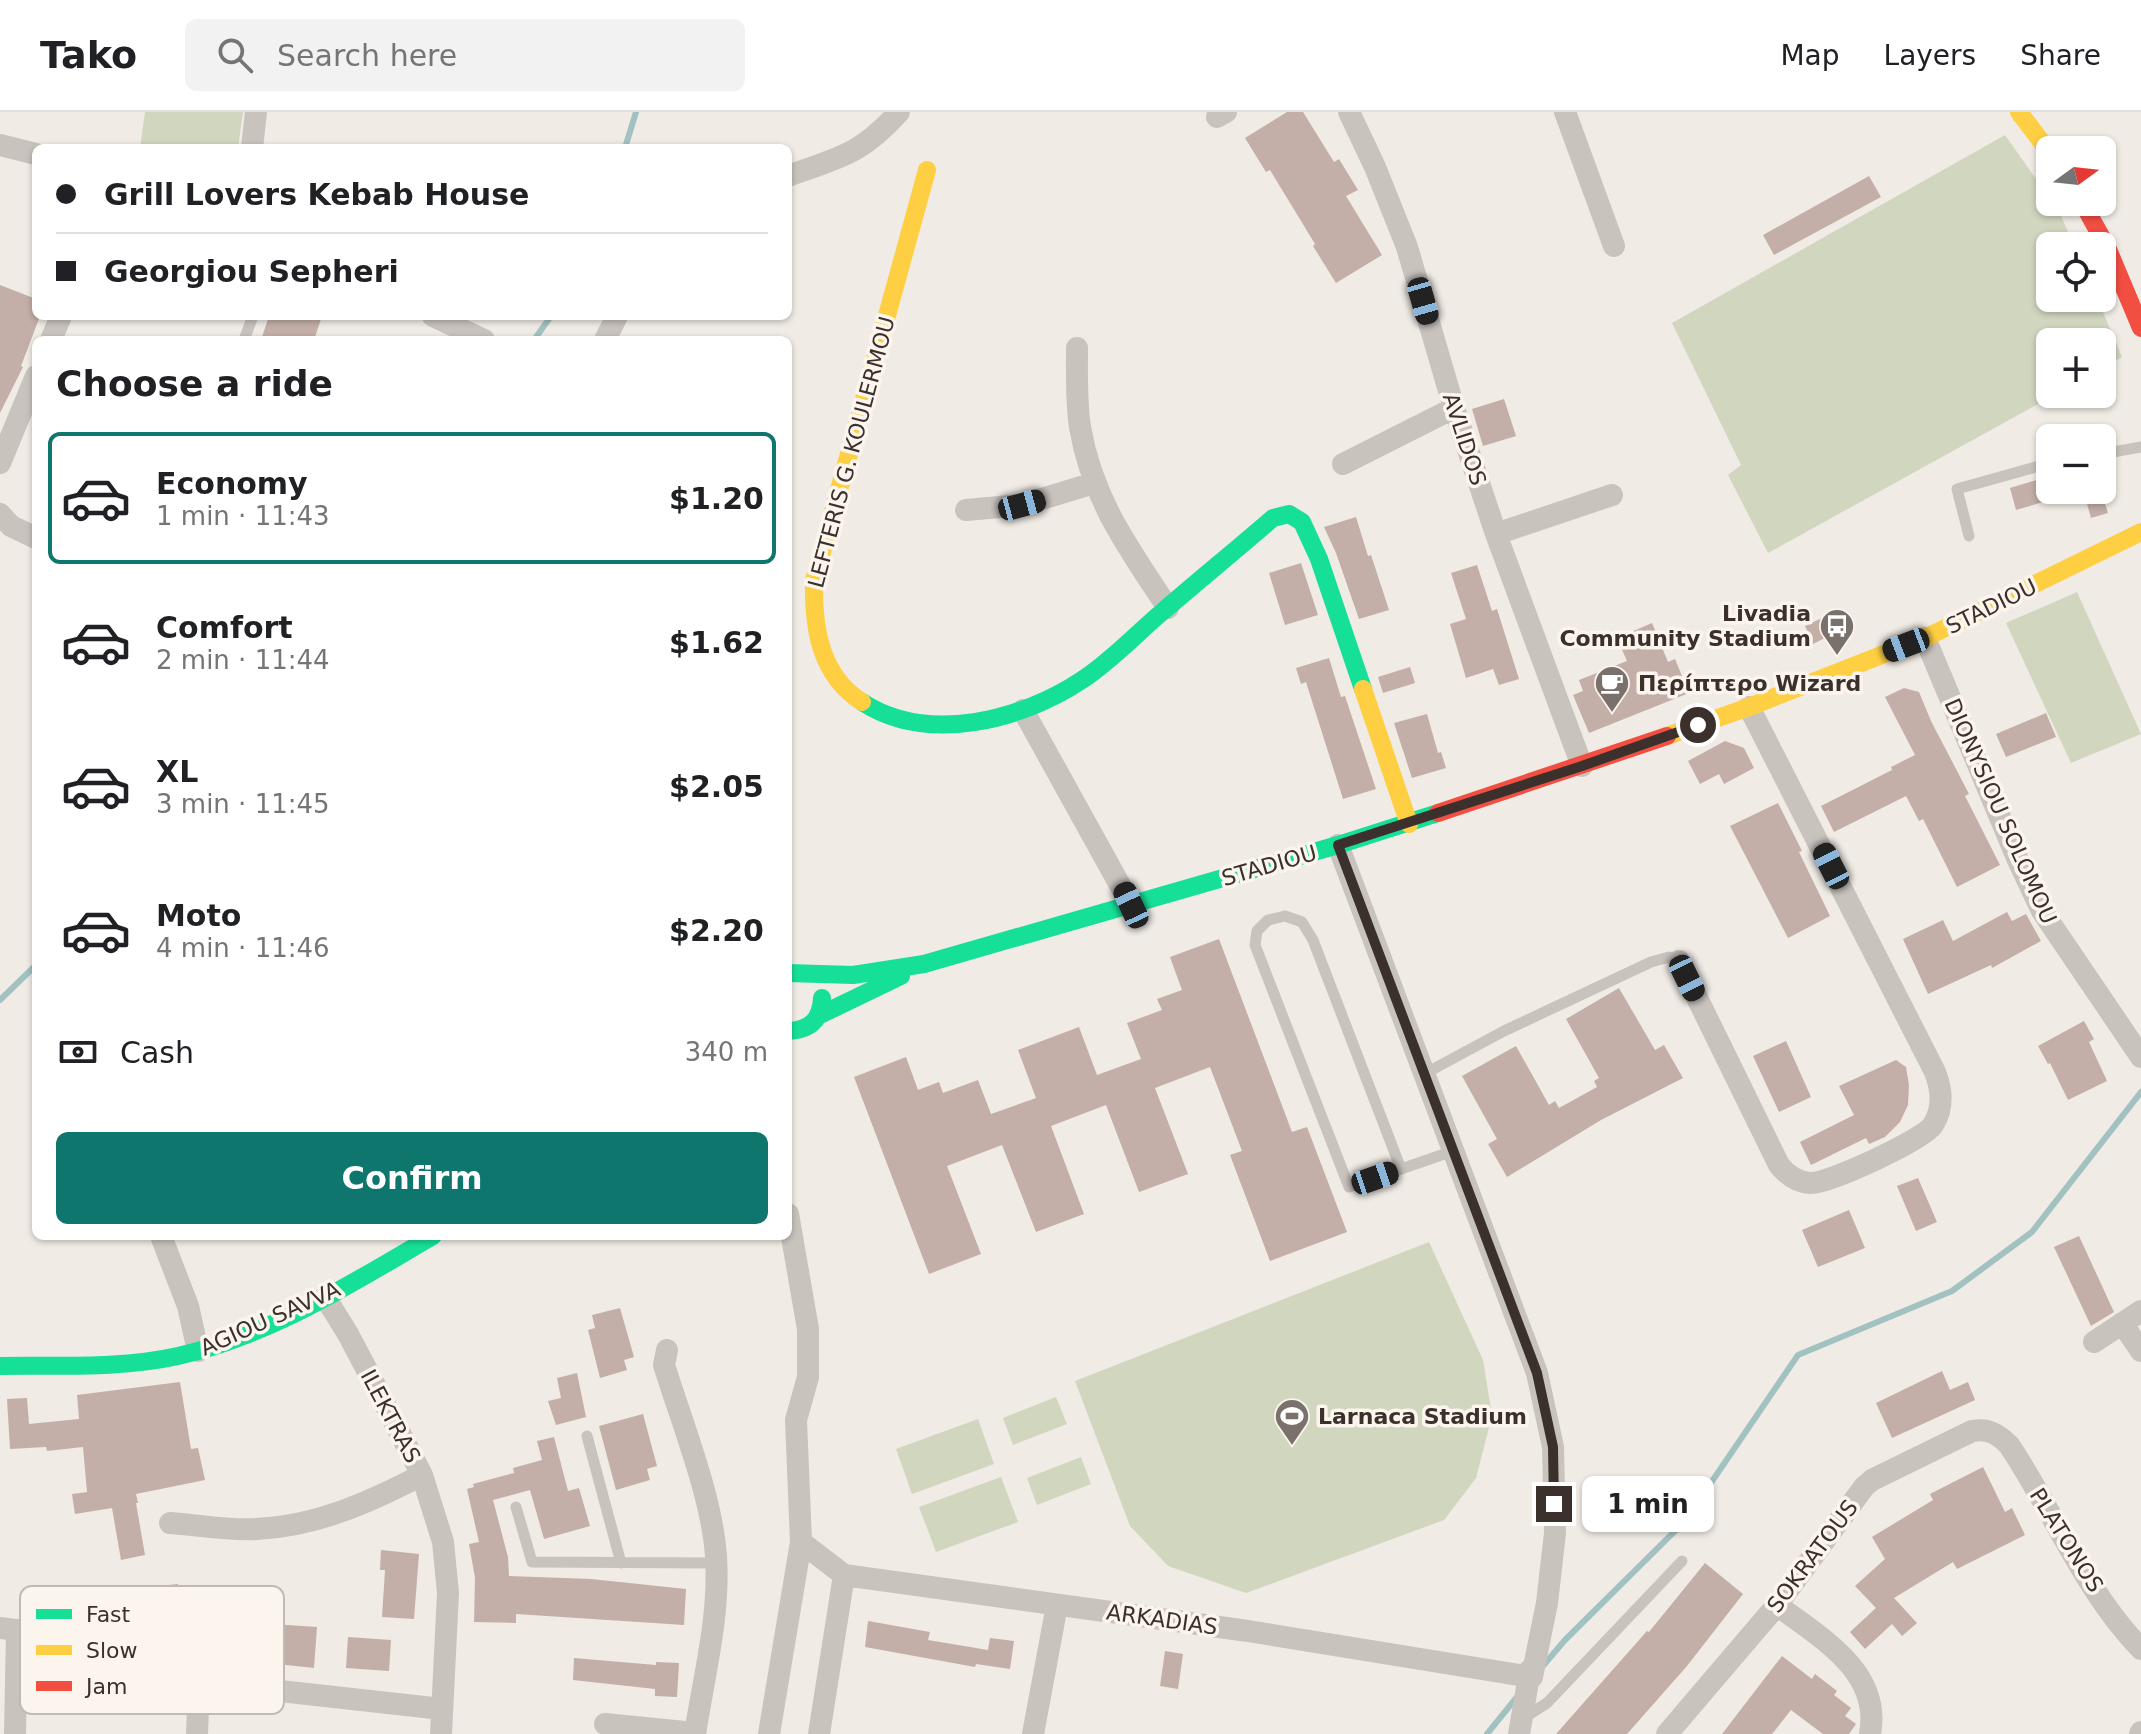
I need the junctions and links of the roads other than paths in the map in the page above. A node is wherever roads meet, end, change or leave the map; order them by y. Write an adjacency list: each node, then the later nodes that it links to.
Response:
1 (256, 112): 7 (street)
2 (899, 112): 11 (street)
3 (1349, 112): 19 (street, AVLIDOS)
4 (1565, 112): 13 (street)
5 (2019, 112): 6 (street)
6 (2037, 136)
7 (252, 144)
8 (0, 145): 9 (street)
9 (32, 153)
10 (927, 170): 36 (street, LEFTERIS G. KOULERMOU)
11 (792, 175)
12 (2090, 216): 15 (street)
13 (1614, 246)
14 (442, 320): 16 (street)
15 (2141, 328)
16 (476, 336)
17 (1077, 348): 25 (street)
18 (32, 386): 22 (street)
19 (1454, 408): 23 (street); 30 (street, AVLIDOS)
20 (2141, 447): 21 (lane)
21 (2116, 451)
22 (0, 463)
23 (1343, 464)
24 (2036, 467): 32 (lane)
25 (1094, 483): 27 (street); 33 (street)
26 (1612, 495): 30 (street)
27 (966, 510)
28 (0, 514): 31 (street)
29 (2141, 532): 34 (street, STADIOU)
30 (1496, 534): 37 (street, AVLIDOS)
31 (32, 536)
32 (1969, 536)
33 (1168, 608): 36 (street, LEFTERIS G. KOULERMOU); 38 (street, LEFTERIS G. KOULERMOU)
34 (1925, 638): 35 (street, STADIOU); 46 (street, DIONYSIOU SOLOMOU)
35 (1749, 707): 37 (street, STADIOU); 41 (street)
36 (1023, 710): 40 (street)
37 (1582, 766): 38 (street, STADIOU)
38 (1409, 824): 39 (street, STADIOU)
39 (1338, 845): 40 (street, STADIOU); 47 (street)
40 (1131, 905): 42 (street, STADIOU)
41 (1679, 961): 47 (lane)
42 (924, 964): 43 (street, STADIOU); 44 (street, STADIOU)
43 (797, 974): 44 (street)
44 (820, 1015): 45 (street, STADIOU)
45 (792, 1031)
46 (2141, 1057)
47 (1424, 1074): 48 (street)
48 (1453, 1151): 49 (lane); 75 (street)
49 (1401, 1169): 49 (lane)
50 (792, 1237): 65 (street)
51 (163, 1240): 57 (street)
52 (426, 1240): 53 (street, AGIOU SAVVA)
53 (325, 1297): 57 (street, AGIOU SAVVA); 62 (street, ILEKTRAS)
54 (2132, 1317): 55 (street); 58 (street)
55 (2094, 1342)
56 (667, 1350): 68 (street)
57 (198, 1351): 59 (street, AGIOU SAVVA)
58 (2141, 1351)
59 (0, 1366)
60 (1993, 1433): 71 (street, SOKRATOUS); 73 (street, PLATONOS)
61 (587, 1436): 67 (lane)
62 (422, 1475): 64 (street, ILEKTRAS); 76 (street)
63 (516, 1507): 67 (lane)
64 (170, 1523)
65 (801, 1542): 69 (street, ARKADIAS); 83 (street)
66 (1682, 1561): 75 (lane)
67 (621, 1563): 68 (lane)
68 (716, 1563): 82 (street)
69 (844, 1575): 70 (street, ARKADIAS); 84 (street)
70 (1057, 1605): 75 (street, ARKADIAS); 85 (street)
71 (1777, 1605): 86 (street, SOKRATOUS); 87 (street)
72 (8, 1629): 79 (street)
73 (2141, 1649)
74 (284, 1691): 76 (street)
75 (1525, 1700)
76 (442, 1709): 81 (street)
77 (198, 1714): 80 (street)
78 (605, 1724): 82 (street)
79 (15, 1734)
80 (197, 1734)
81 (441, 1734)
82 (695, 1734)
83 (769, 1734)
84 (819, 1734)
85 (1033, 1734)
86 (1667, 1734)
87 (1870, 1734)

